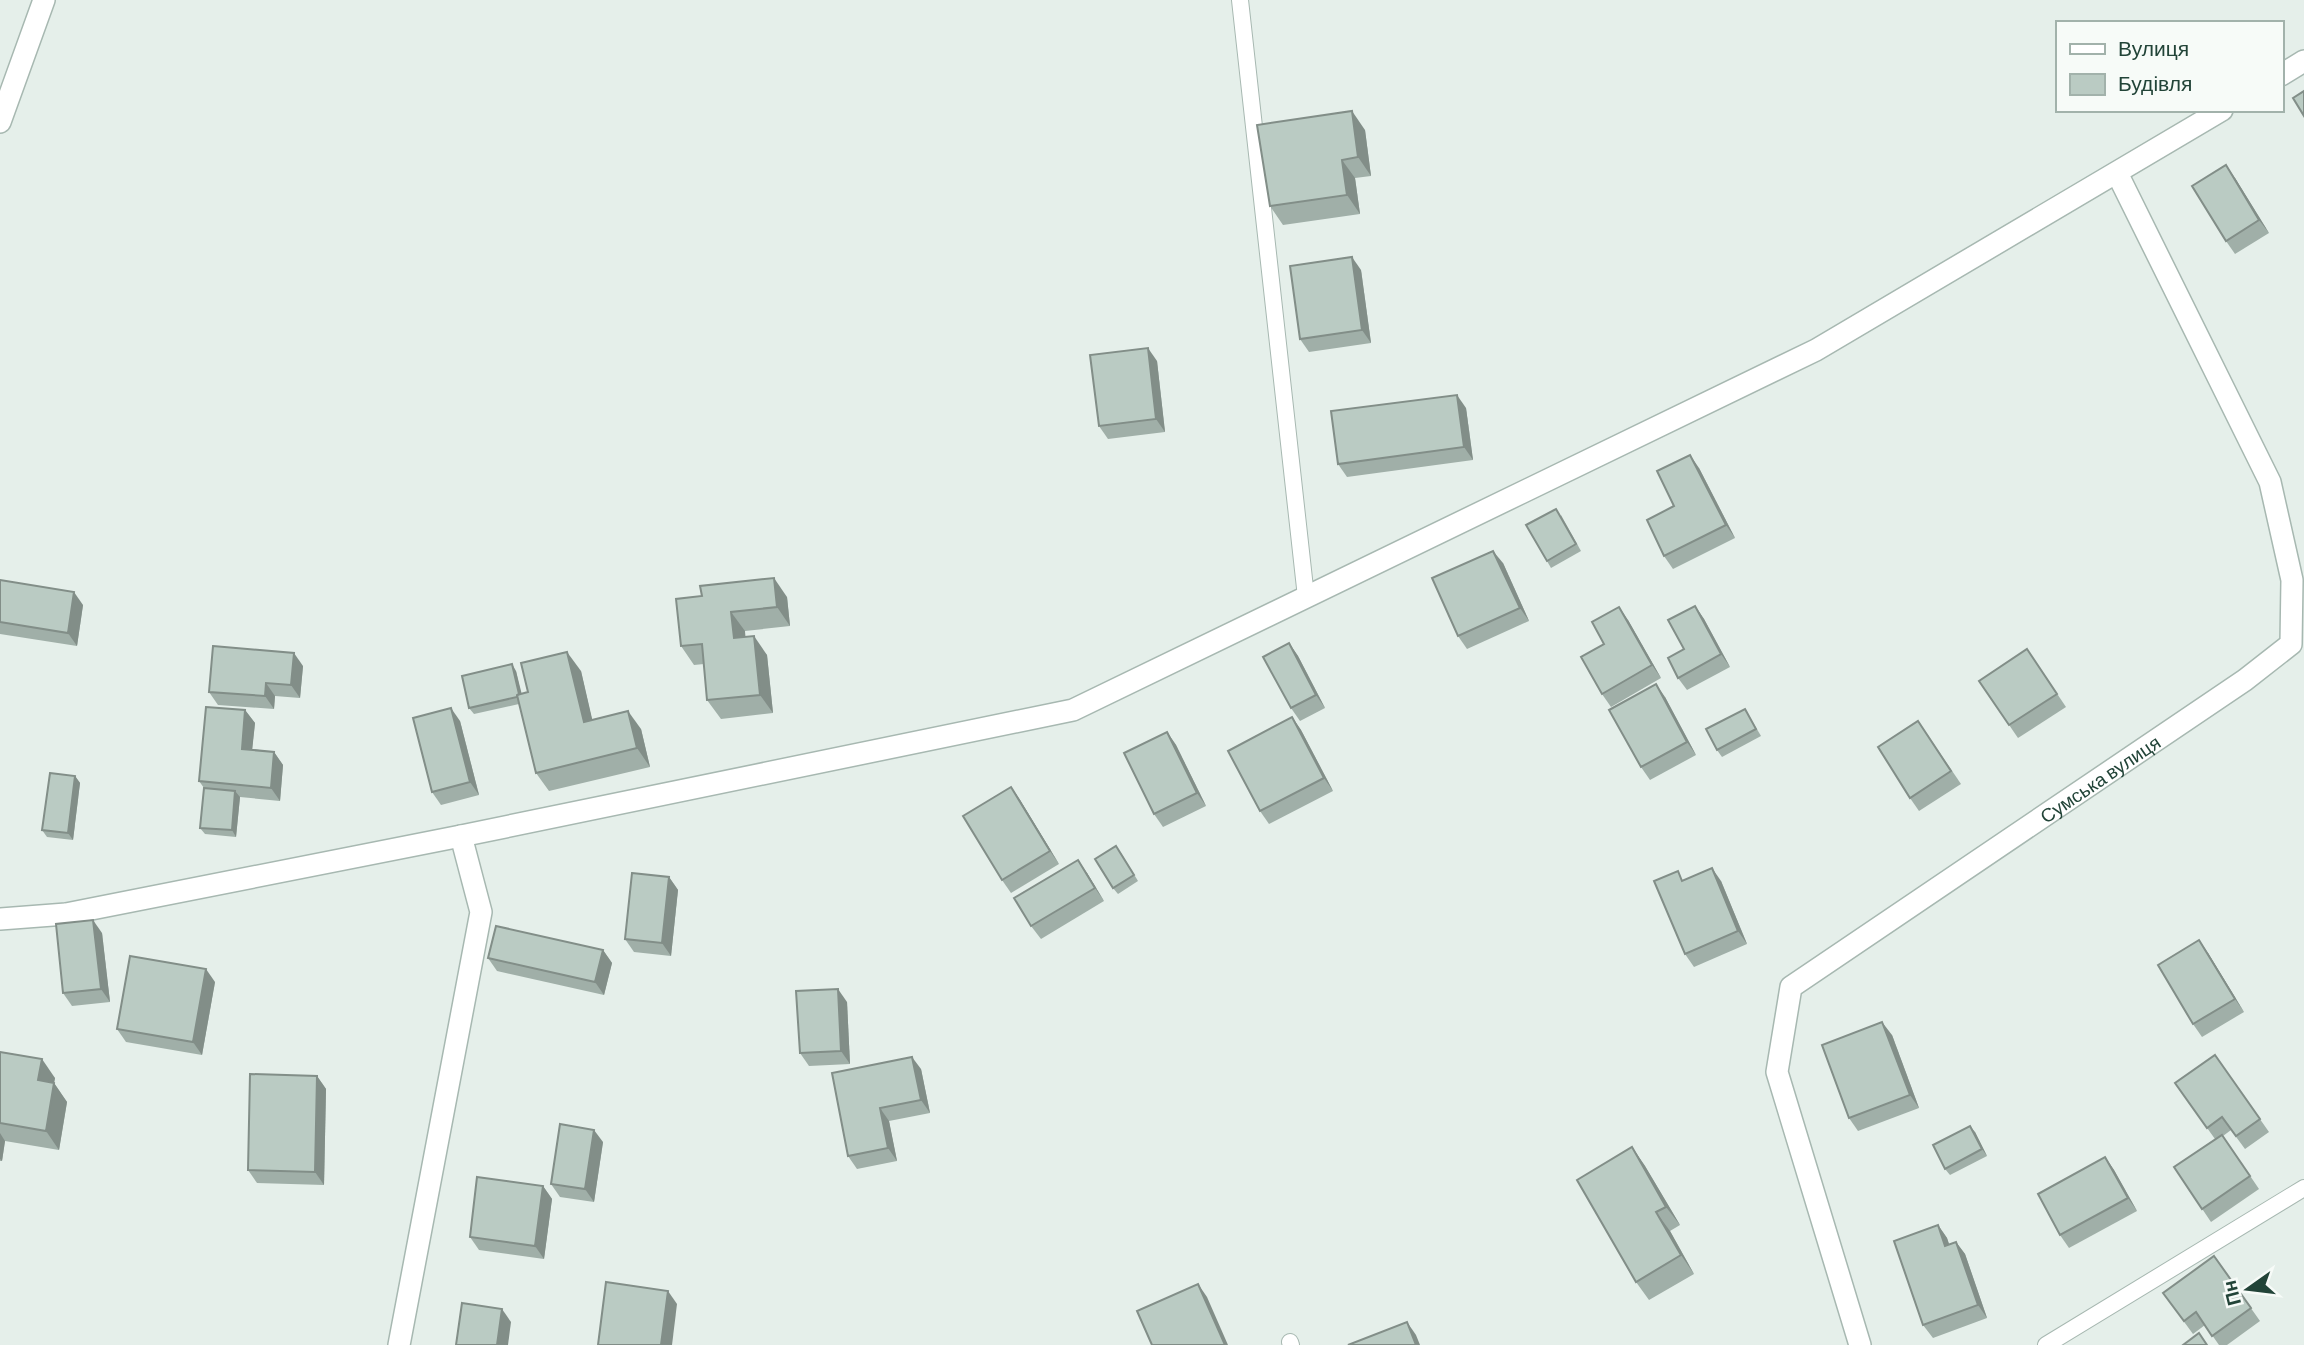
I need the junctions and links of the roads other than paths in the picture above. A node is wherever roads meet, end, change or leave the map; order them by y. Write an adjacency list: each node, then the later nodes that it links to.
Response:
1 (44, 0): 6 (street)
2 (1240, 0): 8 (lane)
3 (2304, 61): 4 (street)
4 (2283, 74)
5 (2219, 112): 7 (street)
6 (0, 122)
7 (2117, 173): 8 (street); 13 (street, Сумська вулиця)
8 (1306, 597): 9 (street)
9 (461, 836): 10 (street); 12 (street)
10 (0, 919)
11 (2304, 1188): 14 (lane)
12 (400, 1345)
13 (1860, 1345)
14 (2046, 1345)

